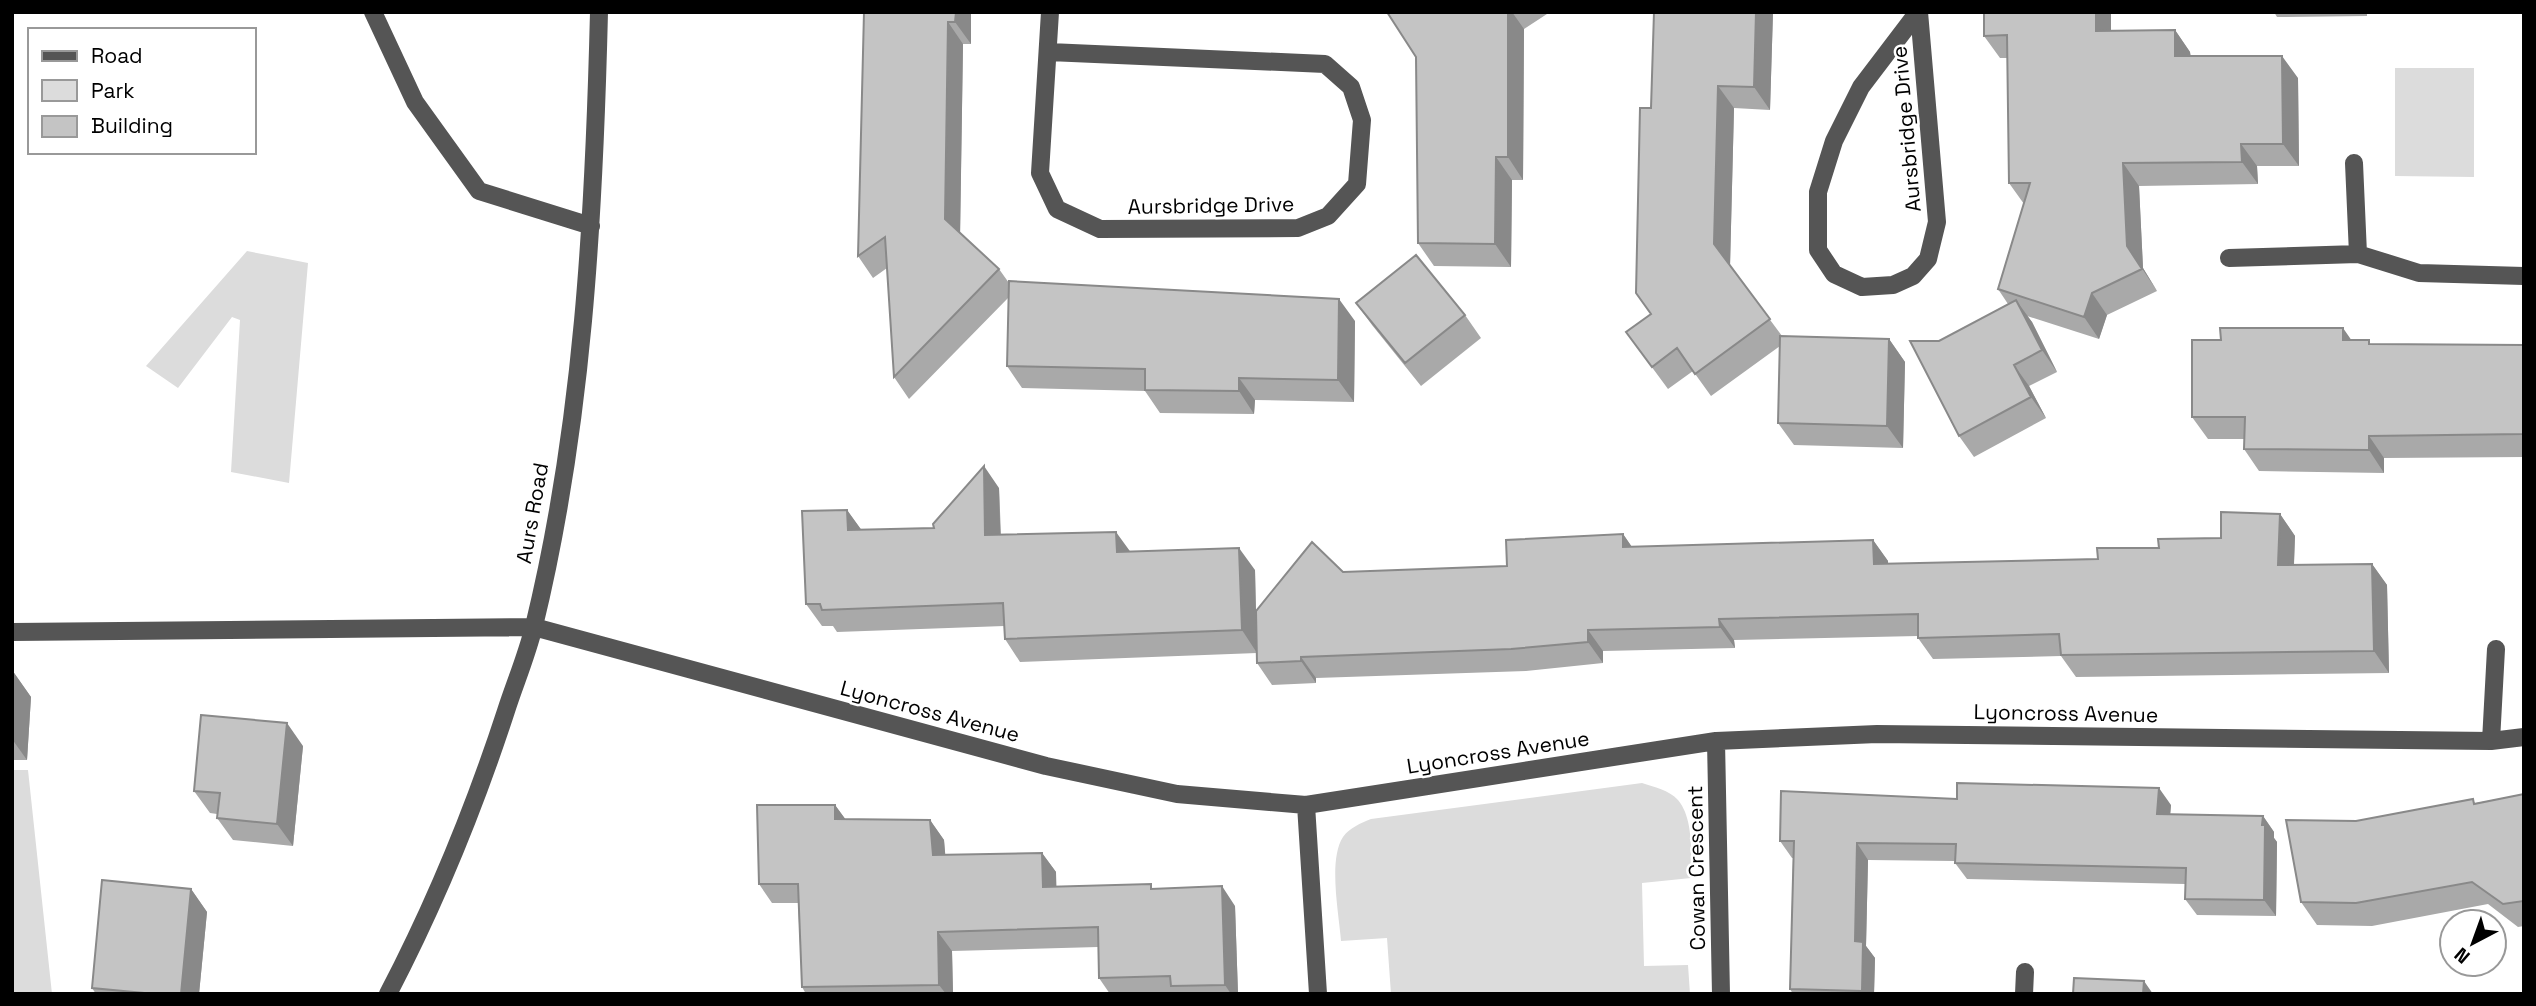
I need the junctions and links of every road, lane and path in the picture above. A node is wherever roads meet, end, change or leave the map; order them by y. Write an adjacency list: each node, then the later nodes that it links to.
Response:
1 (373, 12): 7 (street)
2 (599, 12): 7 (street, Aurs Road)
3 (1050, 12): 5 (street, Aursbridge Drive)
4 (1919, 12): 4 (street, Aursbridge Drive)
5 (1049, 52): 5 (street, Aursbridge Drive)
6 (2354, 163): 8 (street)
7 (591, 226): 11 (street, Aurs Road)
8 (2358, 254): 9 (street); 10 (street)
9 (2229, 258)
10 (2524, 276)
11 (534, 627): 12 (street, Lyoncross Avenue); 17 (street, Lyoncross Avenue); 19 (street, Aurs Road)
12 (12, 632)
13 (2496, 649): 16 (street)
14 (2524, 737): 16 (street, Lyoncross Avenue)
15 (1716, 741): 16 (street, Lyoncross Avenue); 17 (street, Lyoncross Avenue); 21 (street, Cowan Crescent)
16 (2491, 741)
17 (1306, 805): 20 (street)
18 (2025, 972): 22 (street)
19 (388, 994)
20 (1318, 994)
21 (1721, 994)
22 (2024, 994)

